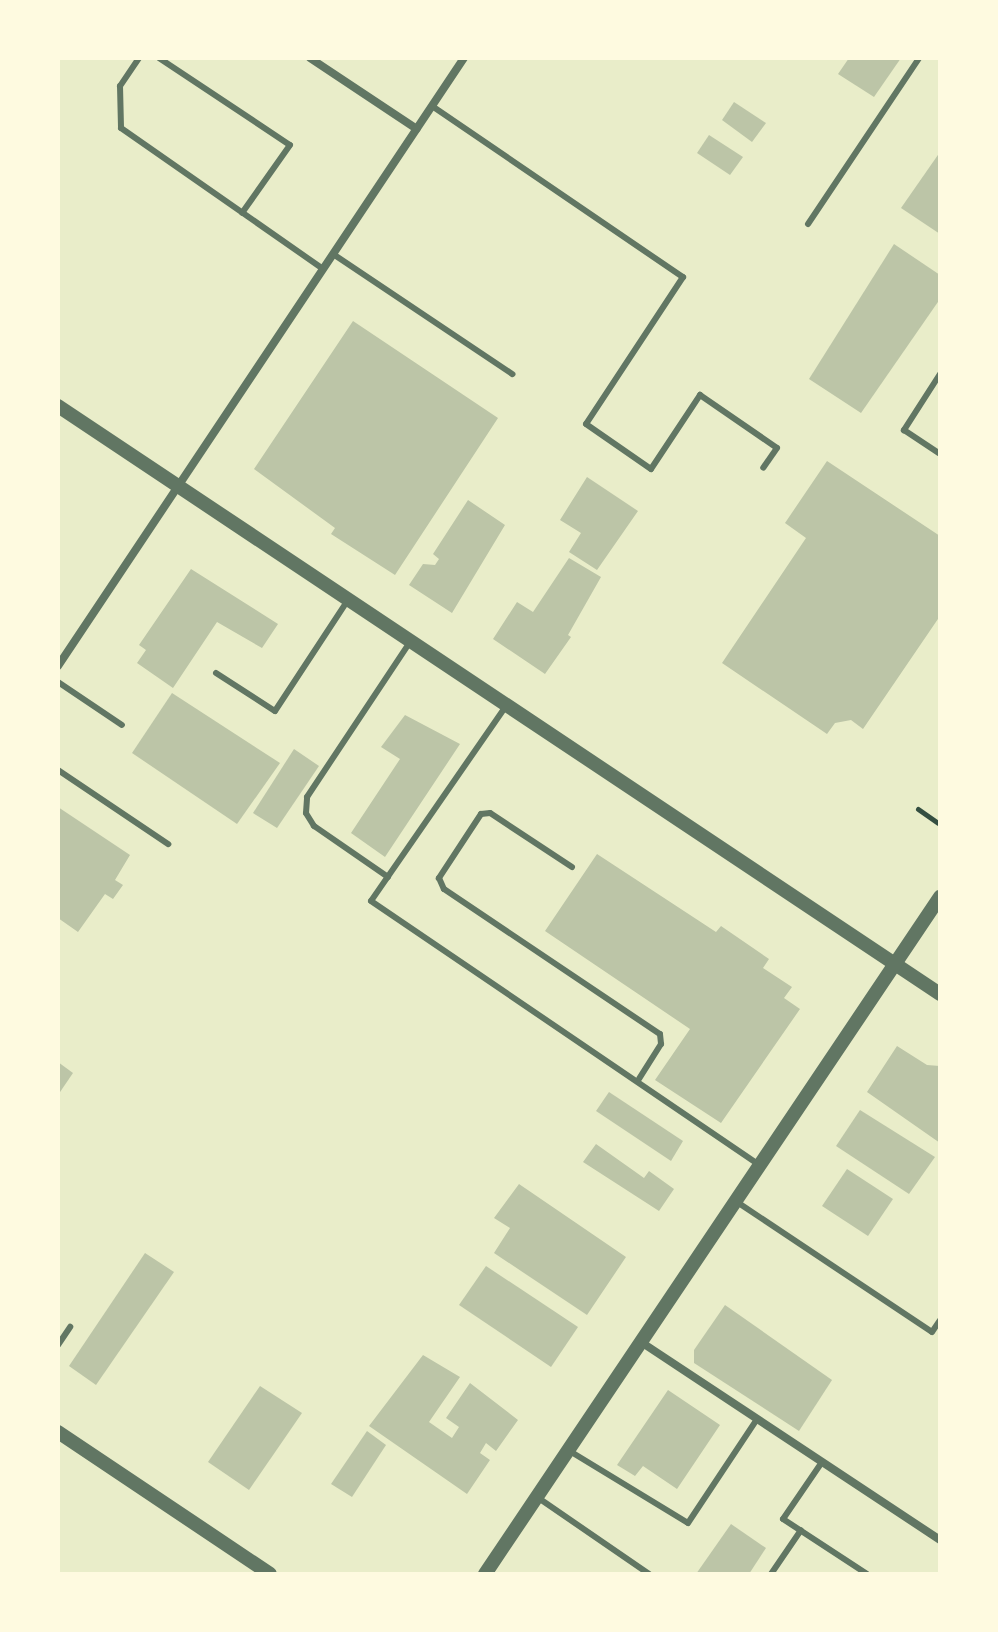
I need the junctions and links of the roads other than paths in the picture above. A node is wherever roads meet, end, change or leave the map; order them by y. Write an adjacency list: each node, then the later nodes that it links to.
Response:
1 (139, 58): 8 (lane)
2 (159, 58): 8 (lane)
3 (310, 58): 7 (street)
4 (464, 58): 6 (street)
5 (919, 58): 9 (lane)
6 (432, 106): 7 (street); 16 (lane)
7 (417, 129): 10 (street)
8 (242, 213): 11 (lane)
9 (808, 224)
10 (333, 254): 11 (street); 12 (lane)
11 (323, 269): 17 (street)
12 (512, 374)
13 (940, 374): 15 (lane)
14 (58, 406): 17 (street)
15 (940, 454)
16 (763, 468)
17 (176, 486): 18 (street); 20 (street)
18 (348, 600): 19 (street); 21 (lane)
19 (410, 642): 23 (street); 28 (lane)
20 (58, 666)
21 (216, 673)
22 (58, 682): 24 (lane)
23 (506, 706): 28 (lane); 30 (street)
24 (122, 725)
25 (58, 770): 26 (lane)
26 (168, 844)
27 (572, 867): 32 (lane)
28 (388, 877): 32 (lane)
29 (940, 897): 30 (street)
30 (895, 964): 31 (street); 33 (street)
31 (940, 994)
32 (639, 1079): 33 (lane)
33 (760, 1165): 34 (street)
34 (735, 1201): 35 (lane); 37 (street)
35 (940, 1320)
36 (70, 1327): 38 (lane)
37 (641, 1342): 39 (street); 41 (street)
38 (58, 1345)
39 (757, 1419): 41 (lane); 42 (street)
40 (58, 1432): 46 (street)
41 (568, 1450): 43 (street)
42 (822, 1462): 44 (lane); 45 (street)
43 (537, 1497): 47 (street); 48 (lane)
44 (801, 1530): 49 (lane); 50 (lane)
45 (940, 1540)
46 (270, 1574)
47 (485, 1574)
48 (649, 1574)
49 (771, 1574)
50 (867, 1574)

